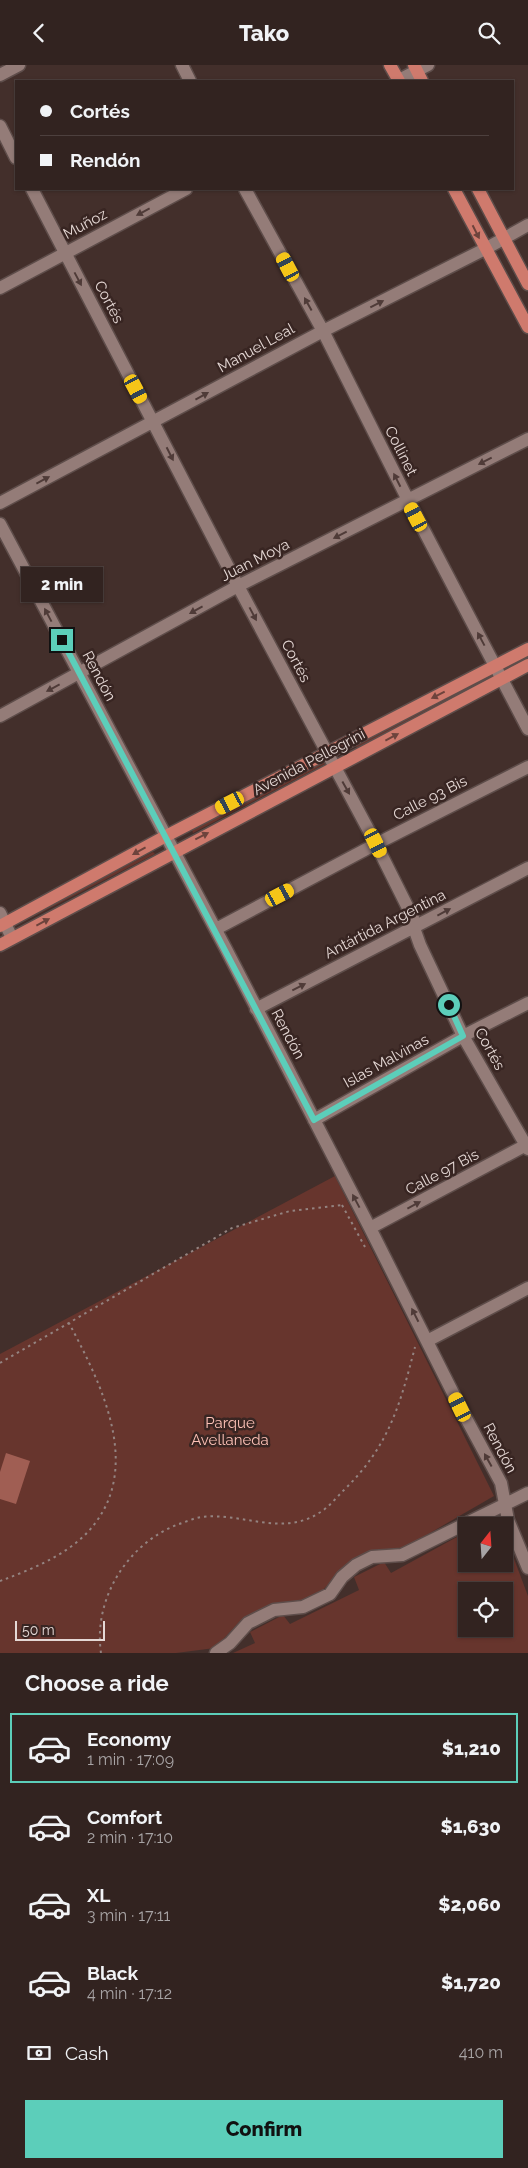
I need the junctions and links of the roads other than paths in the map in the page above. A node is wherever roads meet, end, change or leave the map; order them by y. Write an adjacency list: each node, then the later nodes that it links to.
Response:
1 (19, 65): 5 (street)
2 (182, 65): 6 (street)
3 (390, 65): 7 (main road)
4 (420, 71): 8 (street)
5 (0, 75)
6 (190, 80)
7 (398, 80)
8 (400, 80)
9 (0, 126): 10 (street)
10 (15, 156)
11 (33, 190): 19 (street, Cortés)
12 (184, 190): 19 (street, Muñoz, one-way to 19)
13 (246, 190): 23 (street, Collinet, one-way to 13)
14 (455, 190): 18 (main road, one-way to 18)
15 (479, 190): 17 (main road)
16 (528, 225): 17 (street, Manuel Leal)
17 (503, 237): 18 (street, Manuel Leal); 20 (main road)
18 (485, 249): 22 (main road); 23 (street, Manuel Leal, one-way to 18)
19 (65, 253): 21 (street, Muñoz); 24 (street, Cortés, one-way to 24)
20 (528, 284)
21 (0, 288)
22 (528, 327)
23 (323, 331): 24 (street, Manuel Leal, one-way to 23); 26 (street, Collinet, one-way to 23)
24 (154, 422): 27 (street, Manuel Leal, one-way to 24); 29 (street, Cortés, one-way to 29)
25 (528, 439): 26 (street, Juan Moya, one-way to 26)
26 (408, 500): 29 (street, Juan Moya, one-way to 29); 31 (street, Collinet, one-way to 26)
27 (0, 503)
28 (0, 524): 33 (street, Rendón, one-way to 28)
29 (238, 586): 33 (street, Juan Moya, one-way to 33); 37 (street, Cortés, one-way to 37)
30 (528, 649): 31 (main road, Avenida Pellegrini)
31 (495, 665): 34 (street, Collinet); 37 (main road, Avenida Pellegrini, one-way to 37)
32 (528, 665): 34 (main road, Avenida Pellegrini)
33 (80, 673): 35 (street, Juan Moya, one-way to 35); 40 (street, Rendón)
34 (502, 678): 36 (street, Collinet); 38 (main road, Avenida Pellegrini, one-way to 34)
35 (0, 716)
36 (528, 729)
37 (326, 753): 38 (street, Cortés); 40 (main road, Avenida Pellegrini)
38 (335, 767): 41 (street, Cortés, one-way to 41); 42 (main road, Avenida Pellegrini, one-way to 38)
39 (528, 767): 41 (street, Calle 93 Bis)
40 (166, 836): 42 (street, Rendón); 44 (main road, Avenida Pellegrini, one-way to 44)
41 (376, 843): 45 (street, Cortés); 46 (street, Calle 93 Bis)
42 (174, 851): 46 (street, Rendón); 47 (main road, Avenida Pellegrini, one-way to 42)
43 (528, 868): 45 (street, Antártida Argentina, one-way to 43)
44 (2, 921): 47 (street)
45 (414, 928): 50 (street, Antártida Argentina, one-way to 45); 51 (street, Cortés)
46 (216, 929): 50 (street, Rendón)
47 (12, 938): 48 (main road, Avenida Pellegrini)
48 (0, 945)
49 (528, 1003): 51 (street, Islas Malvinas)
50 (256, 1009): 52 (street, Rendón)
51 (463, 1036): 52 (street, Islas Malvinas); 53 (street, Cortés)
52 (314, 1120): 54 (street, Rendón, one-way to 52)
53 (527, 1146): 54 (street, Calle 97 Bis, one-way to 53)
54 (370, 1228): 56 (street, Rendón, one-way to 54)
55 (528, 1288): 56 (street)
56 (422, 1342): 58 (street, Rendón, one-way to 56)
57 (528, 1493): 58 (street)
58 (505, 1505): 59 (street, Rendón); 60 (street)
59 (528, 1568)
60 (216, 1653)

